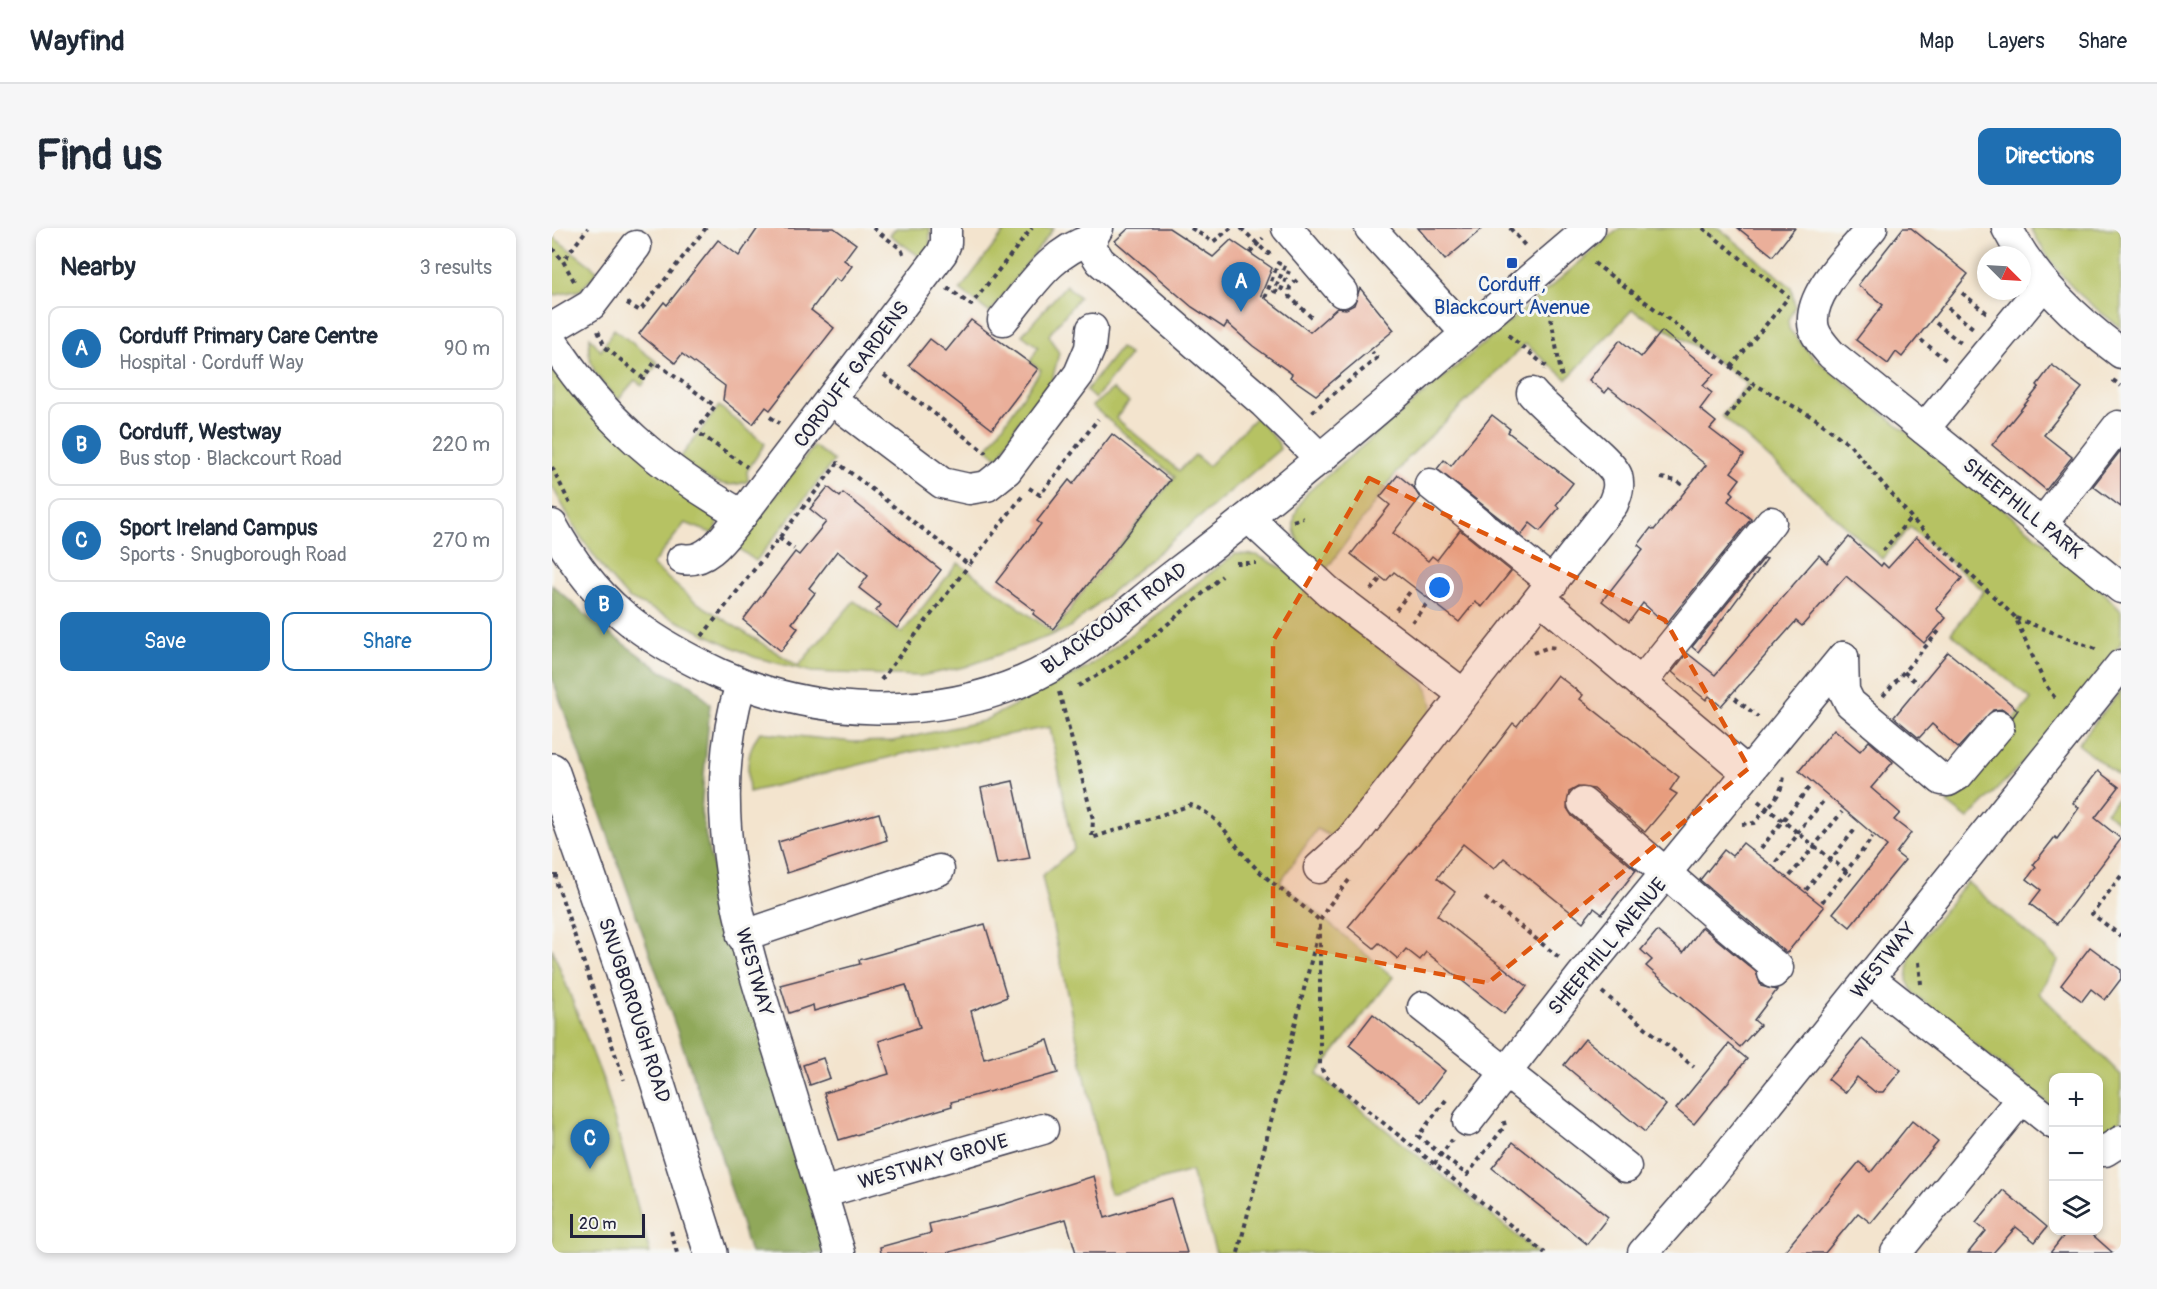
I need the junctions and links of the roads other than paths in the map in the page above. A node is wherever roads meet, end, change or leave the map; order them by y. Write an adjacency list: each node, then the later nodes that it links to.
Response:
1 (946, 228): 18 (street, CORDUFF GARDENS)
2 (1287, 228): 10 (street)
3 (1370, 228): 14 (street)
4 (1590, 228): 14 (street, BLACKCOURT ROAD)
5 (1872, 228): 20 (street, SHEEPHILL PARK)
6 (2007, 228): 9 (street)
7 (1095, 234): 11 (street); 21 (street)
8 (636, 246): 12 (street)
9 (2044, 284): 16 (street); 20 (street)
10 (1342, 292)
11 (1003, 320)
12 (552, 328)
13 (1092, 328): 18 (street)
14 (1465, 332): 21 (street, BLACKCOURT ROAD)
15 (552, 341): 23 (street)
16 (2121, 353)
17 (1532, 393): 30 (street)
18 (842, 408): 23 (street, CORDUFF GARDENS)
19 (2118, 426): 27 (street)
20 (1924, 429): 27 (street, SHEEPHILL PARK)
21 (1321, 459): 25 (street, BLACKCOURT ROAD)
22 (1430, 484): 30 (street)
23 (742, 515): 28 (street, CORDUFF GARDENS)
24 (562, 517): 32 (street, BLACKCOURT ROAD)
25 (1250, 518): 32 (street, BLACKCOURT ROAD); 34 (street)
26 (1771, 522): 33 (street)
27 (2042, 524): 29 (street, SHEEPHILL PARK)
28 (682, 560)
29 (2121, 588)
30 (1547, 591): 33 (street); 34 (street)
31 (2112, 658): 45 (street, WESTWAY)
32 (741, 683): 43 (street, WESTWAY)
33 (1641, 683): 37 (street)
34 (1463, 694): 40 (street)
35 (2000, 726): 37 (street, SHEEPHILL AVENUE)
36 (552, 770): 39 (main road, SNUGBOROUGH ROAD)
37 (1743, 779): 42 (street, SHEEPHILL AVENUE)
38 (1583, 803): 42 (street)
39 (559, 805): 56 (main road, SNUGBOROUGH ROAD)
40 (1319, 868)
41 (939, 870): 43 (street)
42 (1668, 872): 44 (street); 47 (street, SHEEPHILL AVENUE)
43 (742, 936): 55 (street, WESTWAY)
44 (1773, 974)
45 (1869, 978): 48 (street); 58 (street, WESTWAY)
46 (1423, 1007): 47 (street)
47 (1515, 1080): 50 (street, SHEEPHILL AVENUE); 54 (street)
48 (2021, 1099): 49 (street); 59 (street)
49 (2049, 1120)
50 (1468, 1121)
51 (1043, 1129): 55 (street, WESTWAY GROVE)
52 (2121, 1141): 53 (street)
53 (2103, 1151)
54 (1626, 1167)
55 (822, 1193): 57 (street, WESTWAY)
56 (711, 1253)
57 (840, 1253)
58 (1643, 1253)
59 (1896, 1253)

